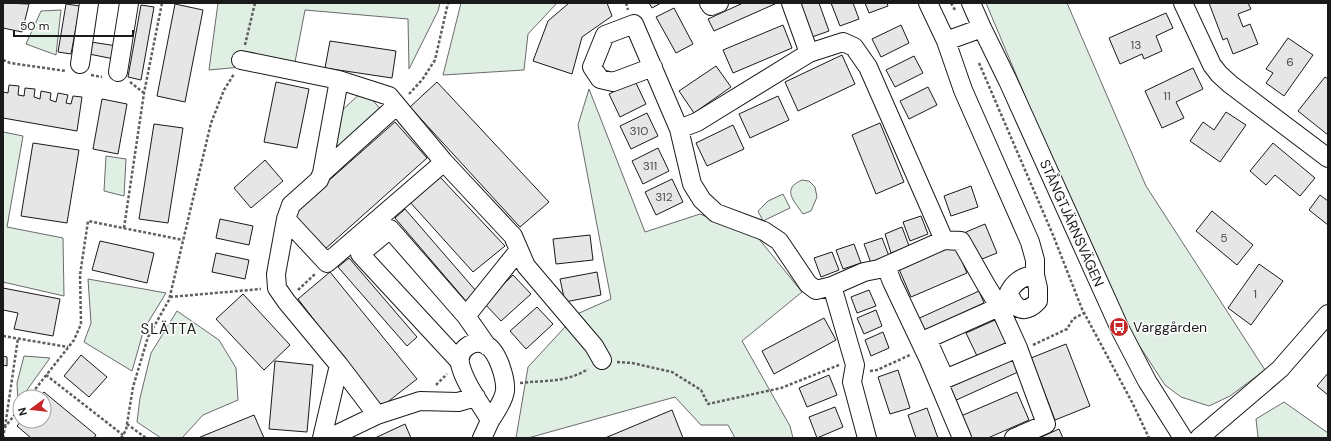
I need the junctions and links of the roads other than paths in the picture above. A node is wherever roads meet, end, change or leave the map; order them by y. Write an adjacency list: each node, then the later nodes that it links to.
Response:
1 (89, 3): 13 (street)
2 (129, 3): 15 (street)
3 (709, 3): 4 (street)
4 (718, 3)
5 (791, 3): 11 (street)
6 (928, 3): 10 (street)
7 (972, 3): 9 (street, STÅNGTJÄRNSVÄGEN)
8 (1183, 3): 19 (street)
9 (974, 31): 10 (street); 45 (street, STÅNGTJÄRNSVÄGEN)
10 (946, 41): 26 (street)
11 (810, 53): 18 (street); 23 (street)
12 (241, 60): 16 (street)
13 (80, 64)
14 (653, 67): 18 (street)
15 (118, 72)
16 (339, 80): 17 (street); 21 (street)
17 (396, 106): 20 (street); 21 (street)
18 (679, 129): 27 (street)
19 (1328, 158)
20 (444, 162): 22 (street); 24 (street)
21 (322, 173): 22 (street)
22 (286, 219): 35 (street)
23 (944, 240): 25 (street); 28 (street)
24 (519, 250): 30 (street); 33 (street)
25 (886, 266): 27 (street); 43 (street)
26 (1037, 281): 28 (street); 28 (street)
27 (832, 286): 42 (street)
28 (1006, 304): 32 (street); 32 (street)
29 (1328, 314): 46 (street)
30 (466, 316): 31 (street); 34 (street)
31 (487, 346): 34 (street); 38 (street)
32 (1018, 348): 44 (street)
33 (602, 360)
34 (460, 362): 36 (street)
35 (339, 365): 37 (street); 39 (street)
36 (476, 398): 37 (street); 38 (street)
37 (377, 415): 40 (street)
38 (490, 420): 41 (street)
39 (322, 438)
40 (329, 438)
41 (482, 438)
42 (867, 438)
43 (962, 438)
44 (1014, 438)
45 (1183, 438)
46 (1199, 438)

